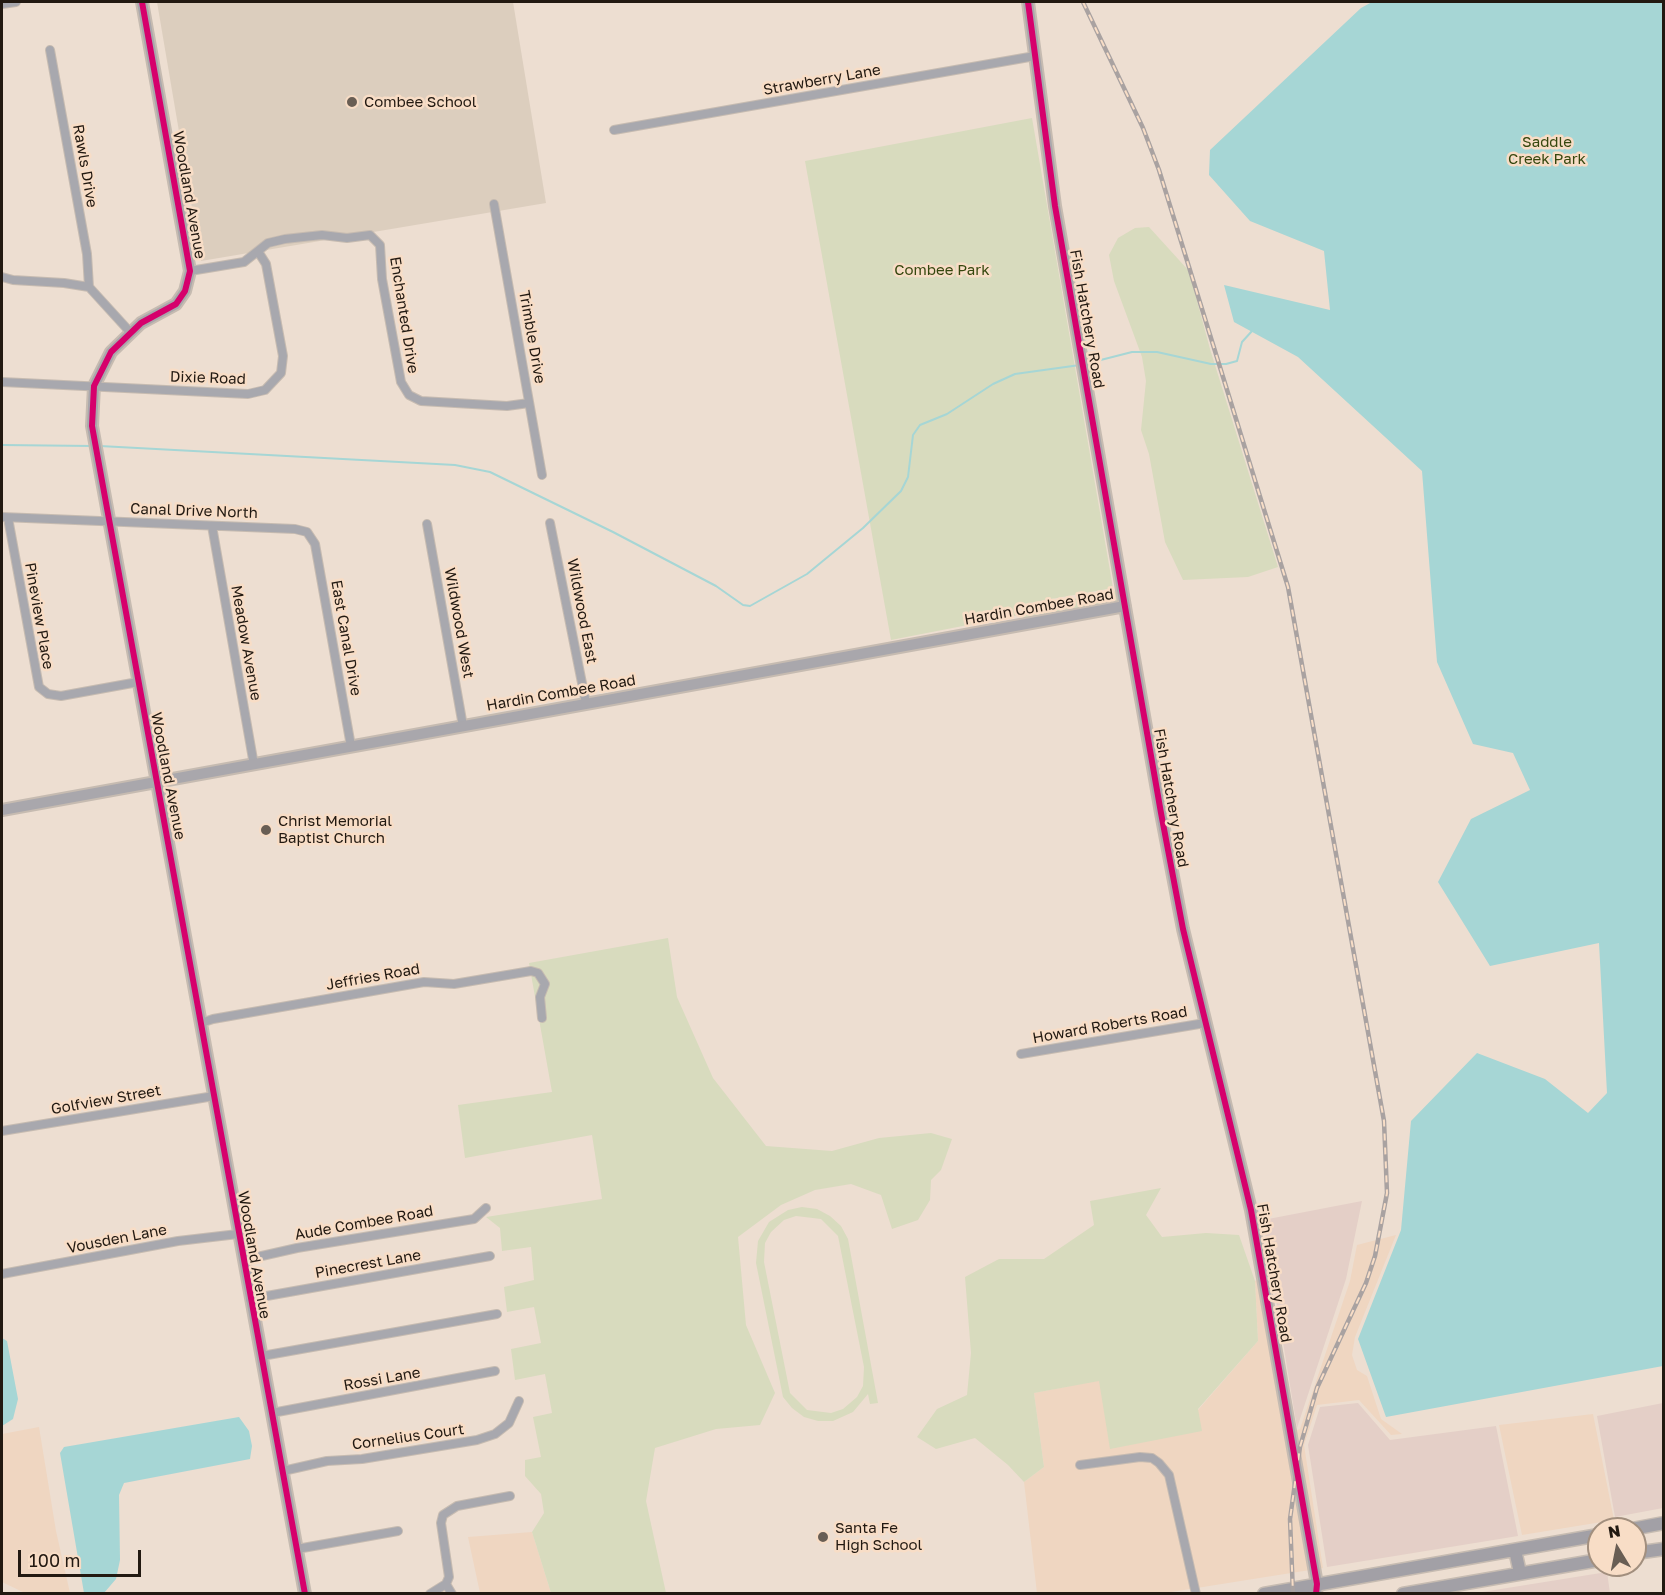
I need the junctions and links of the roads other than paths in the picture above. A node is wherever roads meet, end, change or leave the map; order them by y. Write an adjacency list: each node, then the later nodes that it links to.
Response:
1 (16, 2): 4 (street)
2 (142, 2): 10 (street, Woodland Avenue)
3 (1028, 2): 6 (street, Fish Hatchery Road)
4 (4, 4)
5 (50, 50): 12 (street, Rawls Drive)
6 (1035, 57): 7 (street, Strawberry Lane); 24 (street, Fish Hatchery Road)
7 (614, 130)
8 (494, 204): 16 (street, Trimble Drive)
9 (259, 253): 10 (street); 15 (street, Dixie Road); 16 (street, Enchanted Drive)
10 (190, 272): 13 (street, Woodland Avenue)
11 (2, 277): 12 (street)
12 (89, 287): 13 (street)
13 (130, 332): 15 (street, Woodland Avenue)
14 (2, 382): 15 (street, Dixie Road)
15 (94, 386): 19 (street, Woodland Avenue)
16 (529, 403): 17 (street, Trimble Drive)
17 (543, 475)
18 (5, 518): 19 (street, Canal Drive North); 25 (street, Pineview Place)
19 (109, 522): 22 (street, Canal Drive North); 25 (street, Woodland Avenue)
20 (550, 523): 26 (street, Wildwood East)
21 (427, 524): 27 (street, Wildwood West)
22 (212, 526): 23 (street, Canal Drive North); 29 (street, Meadow Avenue)
23 (310, 536): 28 (street, East Canal Drive)
24 (1125, 606): 26 (street, Hardin Combee Road); 34 (street, Fish Hatchery Road)
25 (138, 682): 30 (street, Woodland Avenue)
26 (586, 703): 27 (street, Hardin Combee Road)
27 (463, 726): 28 (street, Hardin Combee Road)
28 (351, 746): 29 (street, Hardin Combee Road)
29 (254, 765): 30 (street, Hardin Combee Road)
30 (156, 782): 31 (street, Hardin Combee Road); 33 (street, Woodland Avenue)
31 (2, 810)
32 (542, 1018): 33 (street, Jeffries Road)
33 (201, 1023): 36 (street, Woodland Avenue)
34 (1205, 1023): 35 (street, Howard Roberts Road); 63 (street, Fish Hatchery Road)
35 (1021, 1054)
36 (214, 1096): 37 (street, Golfview Street); 39 (street, Woodland Avenue)
37 (2, 1131)
38 (486, 1208): 41 (street, Aude Combee Road)
39 (238, 1234): 41 (street, Woodland Avenue); 42 (street, Vousden Lane)
40 (490, 1256): 43 (street, Pinecrest Lane)
41 (244, 1260): 43 (street, Woodland Avenue)
42 (2, 1274)
43 (250, 1299): 45 (street, Woodland Avenue)
44 (497, 1314): 45 (street)
45 (262, 1356): 48 (street, Woodland Avenue)
46 (495, 1371): 48 (street, Rossi Lane)
47 (519, 1401): 50 (street, Cornelius Court)
48 (272, 1413): 50 (street, Woodland Avenue)
49 (1080, 1465): 67 (street)
50 (283, 1471): 56 (street, Woodland Avenue)
51 (510, 1496): 62 (street)
52 (1664, 1523): 53 (main road)
53 (1647, 1526)
54 (398, 1531): 56 (street)
55 (1587, 1537): 58 (main road)
56 (297, 1549): 64 (street, Woodland Avenue)
57 (1664, 1549): 59 (main road)
58 (1515, 1550): 61 (main road); 63 (main road)
59 (1647, 1551)
60 (1587, 1562): 61 (main road)
61 (1520, 1573): 69 (main road)
62 (446, 1584): 65 (street); 66 (street)
63 (1316, 1589): 68 (main road)
64 (305, 1593)
65 (430, 1593)
66 (452, 1593)
67 (1196, 1593)
68 (1264, 1593)
69 (1403, 1593)

